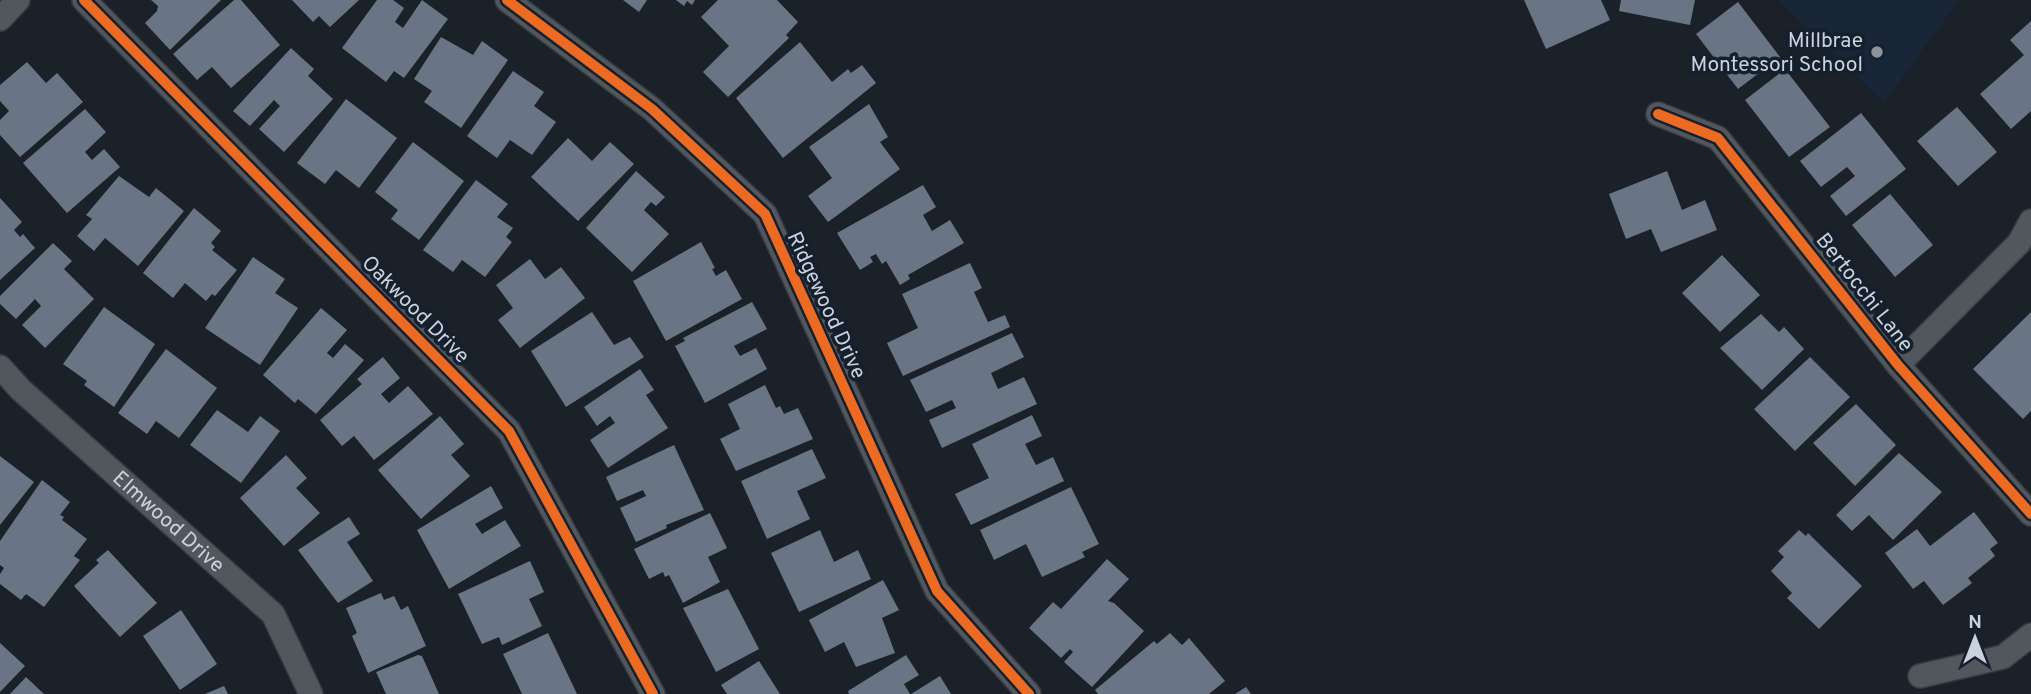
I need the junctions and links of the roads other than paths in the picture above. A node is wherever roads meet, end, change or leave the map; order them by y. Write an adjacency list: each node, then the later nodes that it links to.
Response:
1 (18, 0): 4 (street)
2 (84, 0): 13 (street, Oakwood Drive)
3 (508, 0): 14 (street, Ridgewood Drive)
4 (0, 19)
5 (1658, 114): 7 (street, Bertocchi Lane)
6 (2031, 222): 7 (street)
7 (1898, 365): 9 (street, Bertocchi Lane)
8 (0, 367): 12 (street, Elmwood Drive)
9 (2031, 514)
10 (2031, 635): 11 (street)
11 (1920, 676)
12 (310, 694)
13 (653, 694)
14 (1028, 694)

